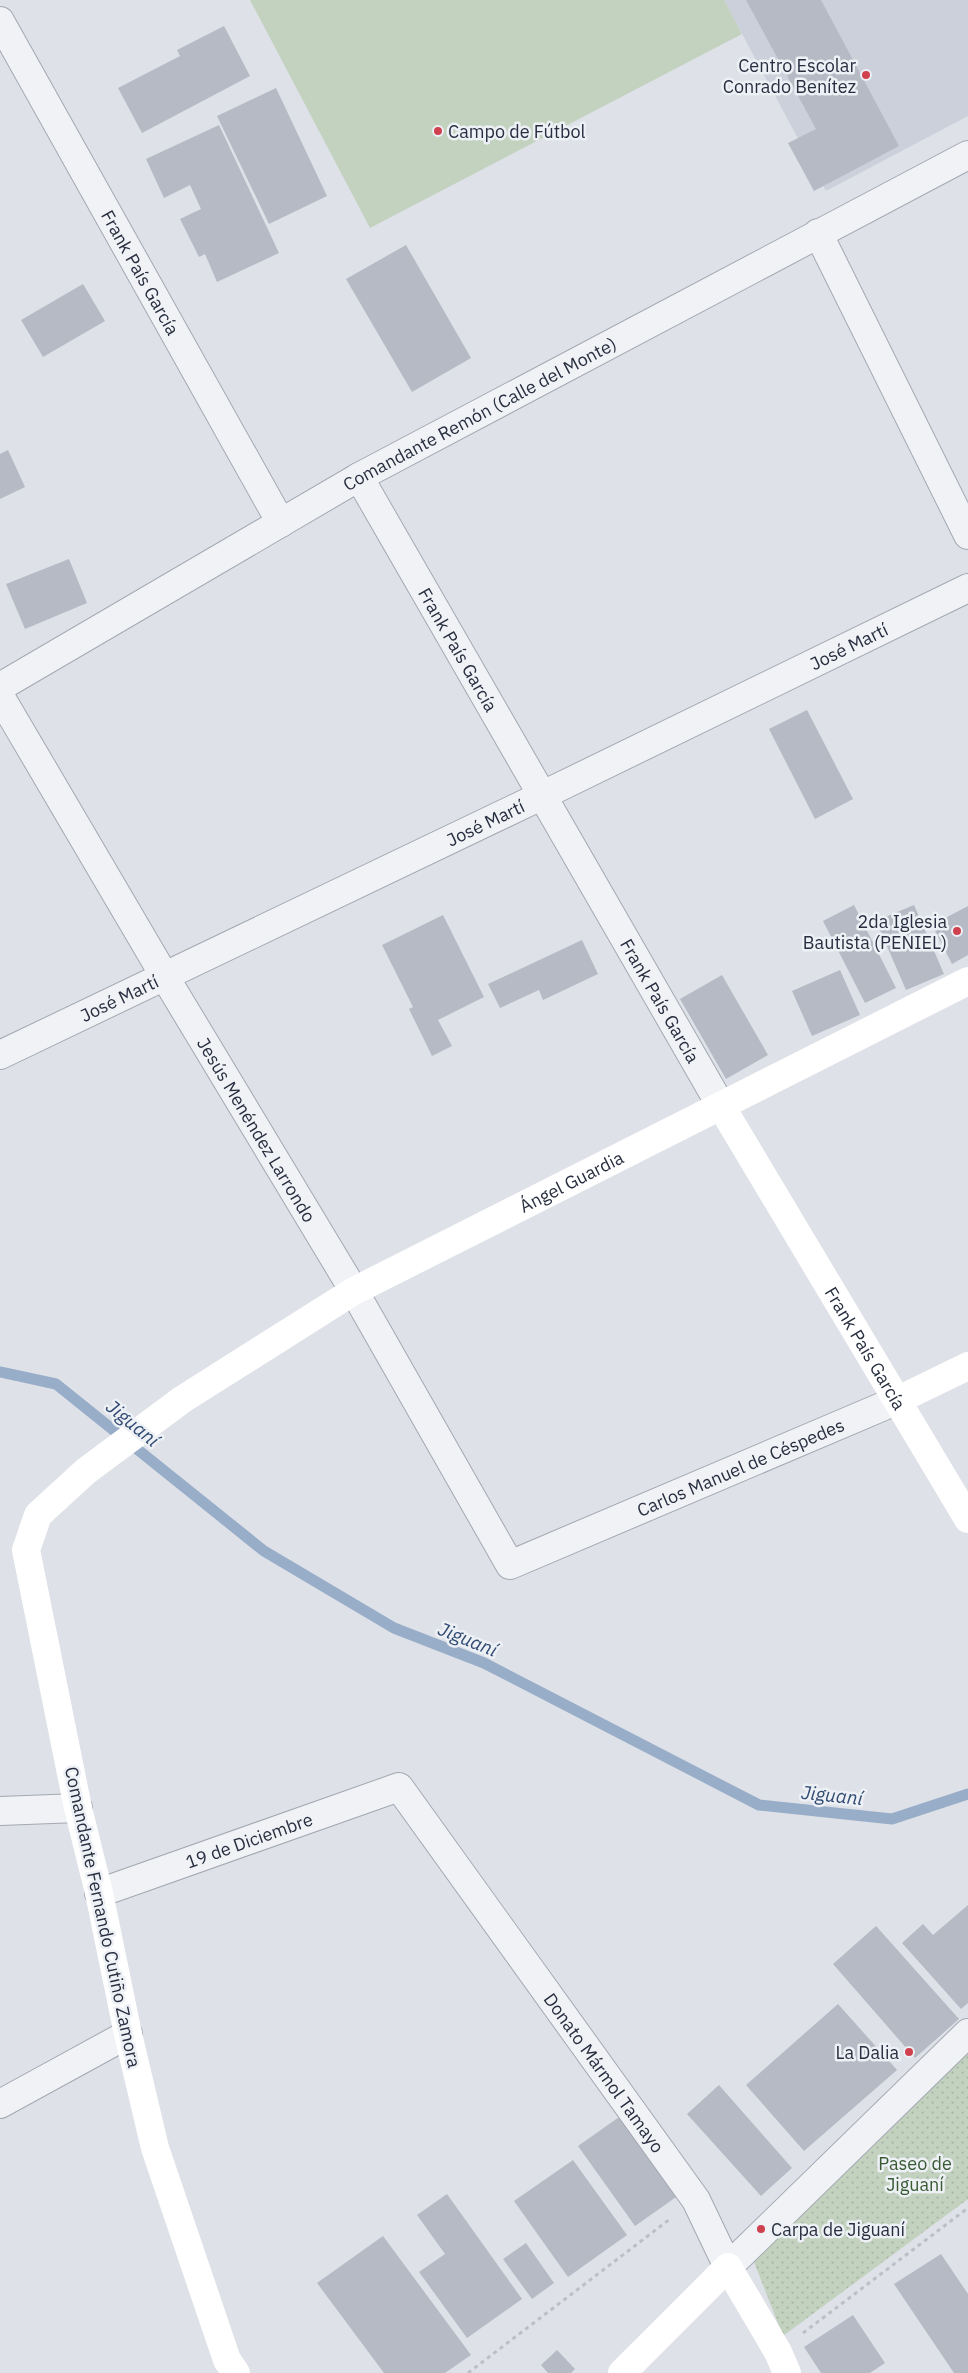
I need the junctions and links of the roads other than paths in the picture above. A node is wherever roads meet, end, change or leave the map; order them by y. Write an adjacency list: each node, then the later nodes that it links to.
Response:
1 (0, 21): 5 (street, Frank País García)
2 (968, 155): 3 (street, Comandante Remón (Calle del Monte))
3 (818, 234): 4 (street, Comandante Remón (Calle del Monte)); 6 (street)
4 (358, 477): 5 (street, Comandante Remón (Calle del Monte)); 9 (street, Frank País García)
5 (281, 523): 8 (street, Comandante Remón (Calle del Monte))
6 (968, 535)
7 (968, 588): 9 (street, José Martí)
8 (0, 688): 10 (street, Jesús Menéndez Larrondo)
9 (544, 795): 10 (street, José Martí); 13 (street, Frank País García)
10 (165, 977): 12 (street, José Martí); 14 (street, Jesús Menéndez Larrondo)
11 (968, 981): 13 (main road, Ángel Guardia)
12 (0, 1055)
13 (721, 1106): 14 (main road, Ángel Guardia); 17 (main road, Frank País García)
14 (354, 1291): 16 (main road, Ángel Guardia); 19 (street, Jesús Menéndez Larrondo)
15 (968, 1366): 17 (main road, Carlos Manuel de Céspedes)
16 (183, 1399): 21 (main road, Comandante Fernando Cutiño Zamora)
17 (898, 1400): 18 (main road, Frank País García); 19 (street, Carlos Manuel de Céspedes)
18 (968, 1519)
19 (510, 1566)
20 (399, 1788): 23 (street, 19 de Diciembre); 27 (street, Donato Mármol Tamayo)
21 (78, 1808): 22 (street); 23 (main road, Comandante Fernando Cutiño Zamora)
22 (0, 1811)
23 (99, 1894): 25 (main road, Comandante Fernando Cutiño Zamora)
24 (968, 2033): 27 (street)
25 (128, 2034): 26 (street); 29 (main road, Comandante Fernando Cutiño Zamora)
26 (0, 2104)
27 (728, 2267): 28 (main road, Donato Mármol Tamayo); 30 (main road)
28 (782, 2363)
29 (236, 2373)
30 (622, 2373)

